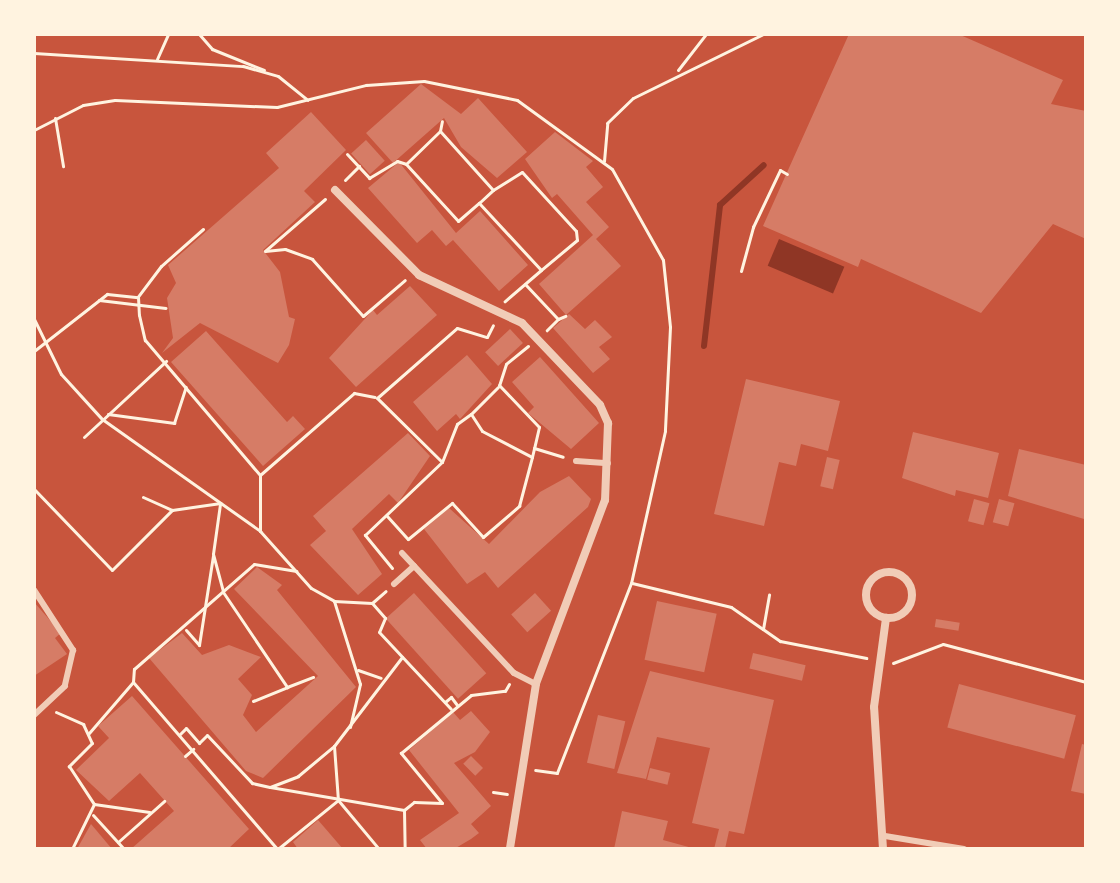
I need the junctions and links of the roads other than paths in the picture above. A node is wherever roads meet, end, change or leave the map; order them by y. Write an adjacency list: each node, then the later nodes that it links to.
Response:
1 (335, 190): 3 (street)
2 (576, 461): 3 (lane)
3 (608, 463): 9 (street)
4 (402, 553): 5 (lane)
5 (414, 566): 6 (lane); 9 (lane)
6 (394, 584)
7 (34, 590): 10 (lane)
8 (886, 618): 8 (street); 11 (street)
9 (536, 684): 12 (street)
10 (34, 715)
11 (885, 836): 13 (street); 14 (lane)
12 (510, 849)
13 (883, 849)
14 (964, 849)

